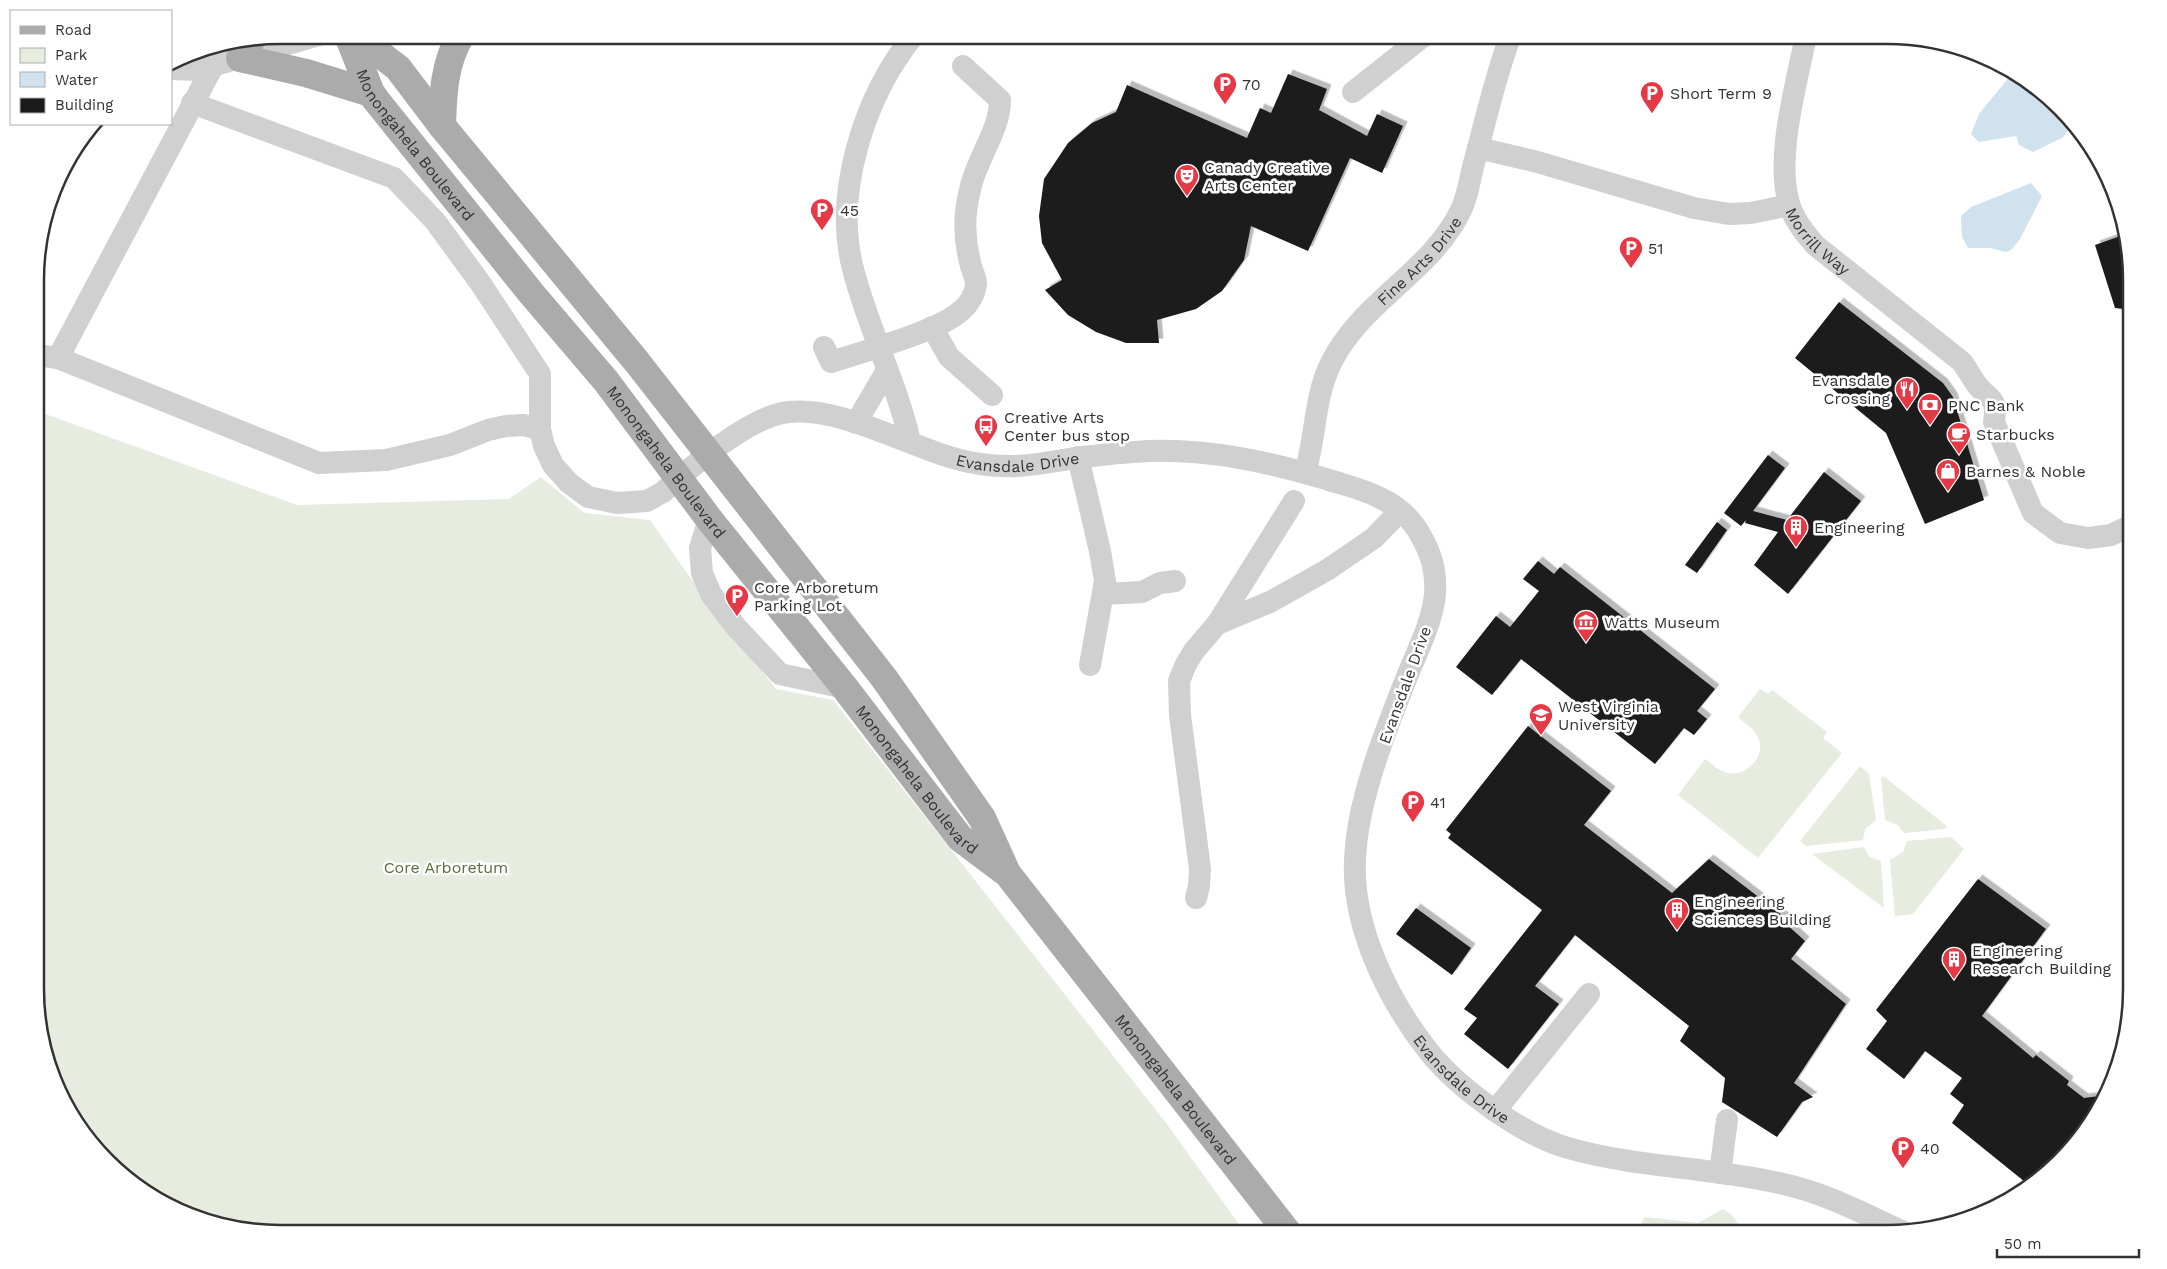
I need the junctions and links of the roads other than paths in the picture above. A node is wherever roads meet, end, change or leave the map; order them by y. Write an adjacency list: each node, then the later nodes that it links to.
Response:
1 (272, 44): 9 (street)
2 (352, 44): 14 (main road, Monongahela Boulevard)
3 (367, 44): 16 (main road, Monongahela Boulevard)
4 (456, 44): 16 (main road)
5 (908, 44): 21 (street)
6 (1414, 44): 13 (street)
7 (1508, 44): 17 (street, Fine Arts Drive)
8 (1804, 44): 18 (street, Morrill Way)
9 (246, 49): 10 (street); 14 (main road)
10 (212, 66): 12 (street); 15 (street)
11 (963, 66): 19 (street)
12 (174, 69)
13 (1353, 92)
14 (371, 93): 31 (main road, Monongahela Boulevard)
15 (192, 103): 22 (street); 26 (street, Evansdale Drive)
16 (442, 126): 28 (main road, Monongahela Boulevard)
17 (1478, 148): 18 (street); 30 (street, Fine Arts Drive)
18 (1789, 205): 35 (street, Morrill Way)
19 (932, 327): 21 (street); 24 (street)
20 (824, 347): 21 (street)
21 (878, 347): 23 (street)
22 (47, 357): 26 (street)
23 (887, 370): 25 (street); 27 (street)
24 (992, 395)
25 (856, 423): 27 (street, Evansdale Drive); 28 (street, Evansdale Drive)
26 (540, 429): 31 (street, Evansdale Drive)
27 (910, 442): 29 (street, Evansdale Drive)
28 (709, 455): 31 (street, Evansdale Drive); 41 (main road, Monongahela Boulevard)
29 (1078, 457): 30 (street, Evansdale Drive); 37 (street)
30 (1305, 473): 33 (street, Evansdale Drive)
31 (679, 478): 34 (main road, Monongahela Boulevard)
32 (1294, 502): 38 (street)
33 (1400, 511): 38 (street); 44 (street, Evansdale Drive)
34 (709, 519): 40 (main road, Monongahela Boulevard); 40 (street)
35 (2123, 529)
36 (1175, 581): 37 (street)
37 (1103, 594): 39 (street)
38 (1217, 624): 42 (street)
39 (1090, 665)
40 (845, 688): 41 (main road, Monongahela Boulevard)
41 (1007, 873): 47 (main road, Monongahela Boulevard)
42 (1196, 898)
43 (1588, 994): 44 (street)
44 (1495, 1111): 46 (street, Evansdale Drive)
45 (1727, 1120): 46 (street)
46 (1720, 1173): 48 (street, Evansdale Drive)
47 (1282, 1225)
48 (1888, 1225)

